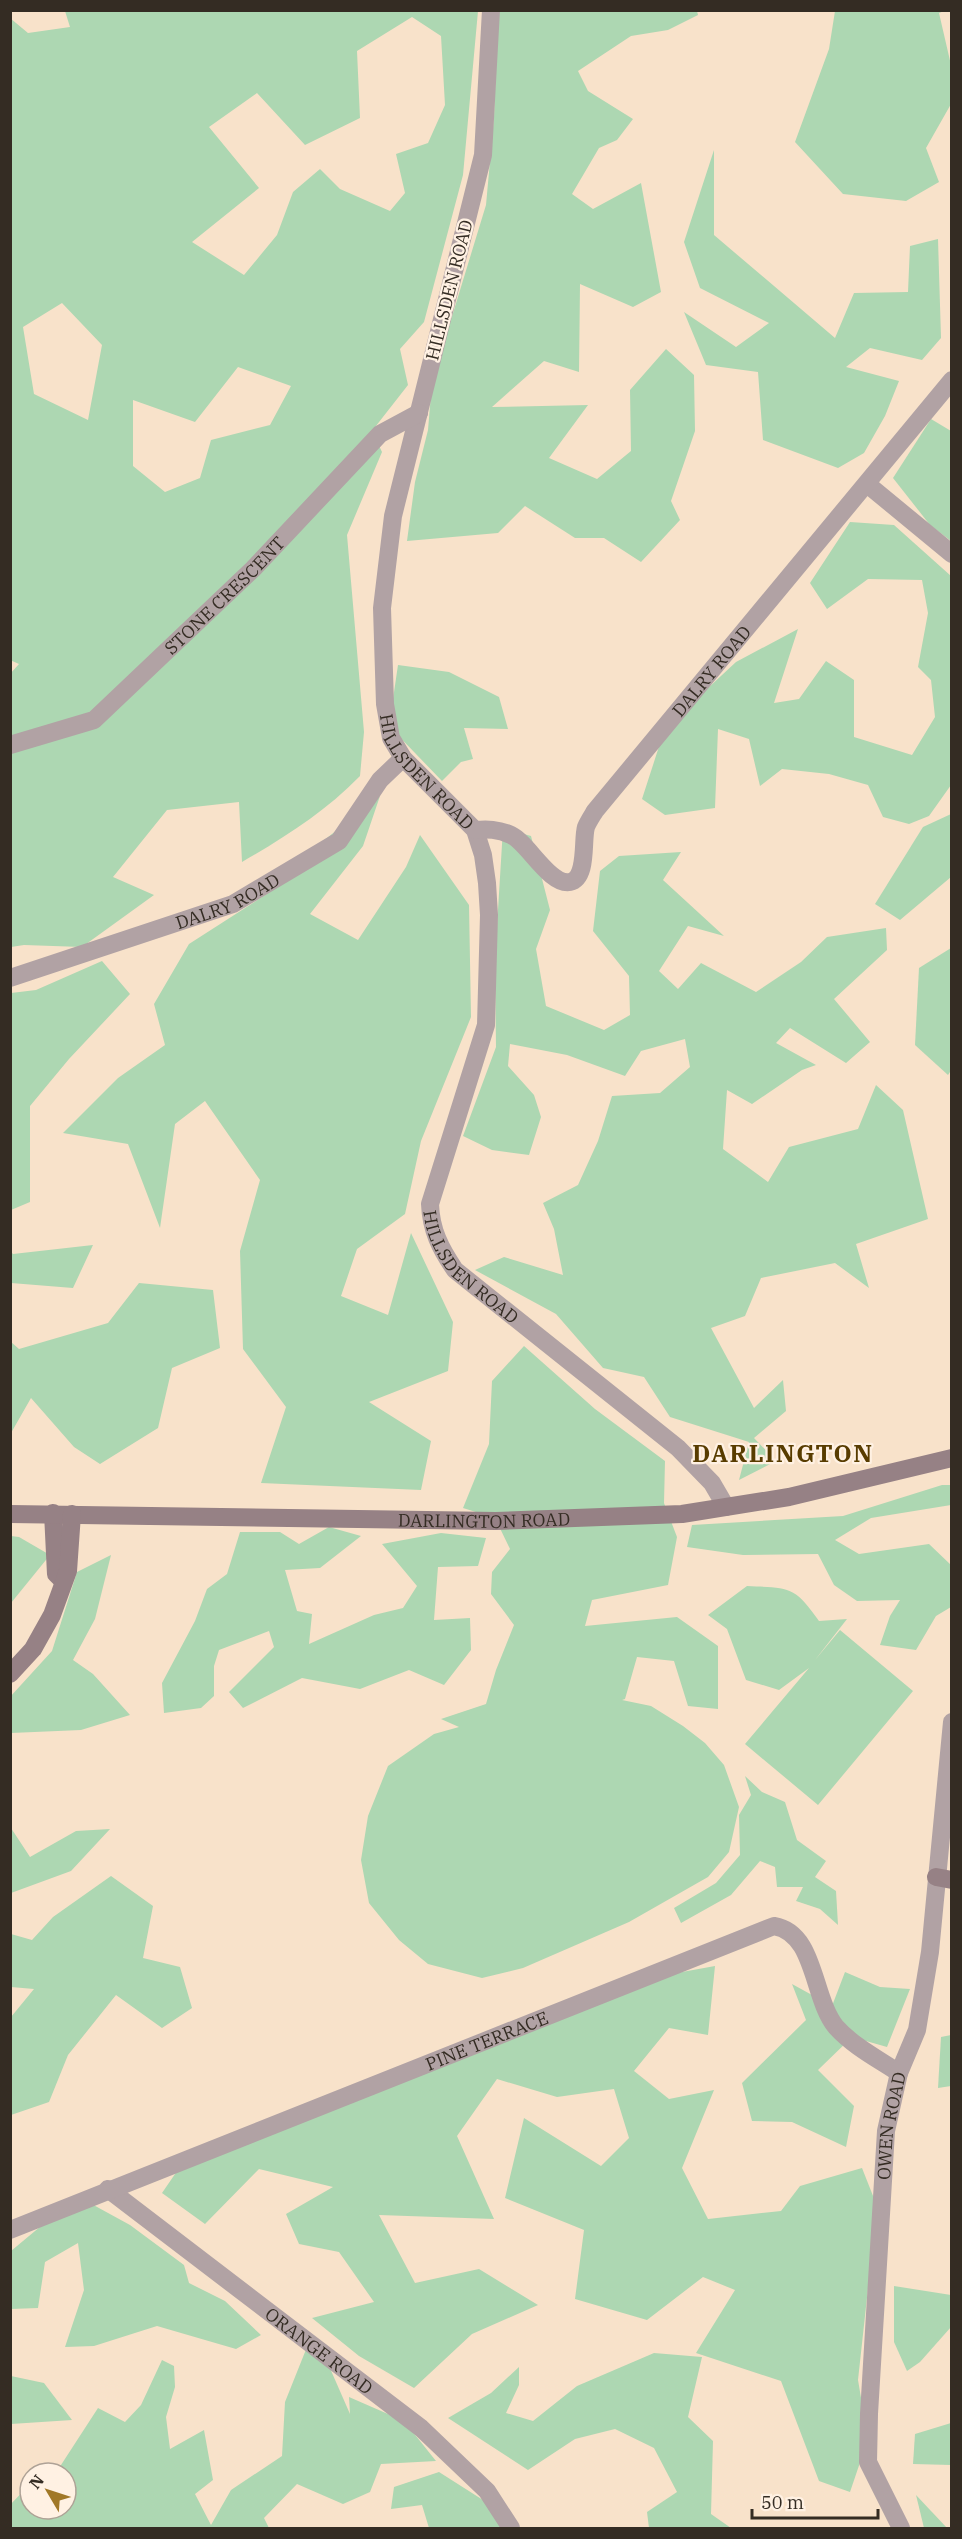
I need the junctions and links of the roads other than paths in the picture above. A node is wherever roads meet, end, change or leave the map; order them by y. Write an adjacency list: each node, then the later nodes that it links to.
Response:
1 (491, 10): 3 (street, HILLSDEN ROAD)
2 (951, 380): 4 (street, DALRY ROAD)
3 (418, 413): 6 (street, STONE CRESCENT); 7 (street, HILLSDEN ROAD)
4 (867, 484): 5 (street); 8 (street, DALRY ROAD)
5 (951, 554)
6 (10, 745)
7 (403, 758): 8 (street, HILLSDEN ROAD); 9 (street, DALRY ROAD)
8 (475, 830): 11 (street, HILLSDEN ROAD)
9 (10, 978)
10 (951, 1458): 11 (street, DARLINGTON ROAD)
11 (726, 1507): 14 (street, DARLINGTON ROAD)
12 (53, 1513): 13 (street, DARLINGTON ROAD); 14 (street, DARLINGTON ROAD); 15 (street)
13 (10, 1514)
14 (72, 1514): 15 (street)
15 (63, 1581): 16 (street)
16 (10, 1674)
17 (951, 1722): 18 (street, OWEN ROAD)
18 (944, 1878): 19 (street, OWEN ROAD)
19 (899, 2073): 20 (street, PINE TERRACE); 23 (street, OWEN ROAD)
20 (108, 2189): 21 (street, PINE TERRACE); 22 (street, ORANGE ROAD)
21 (10, 2230)
22 (511, 2529)
23 (901, 2529)

